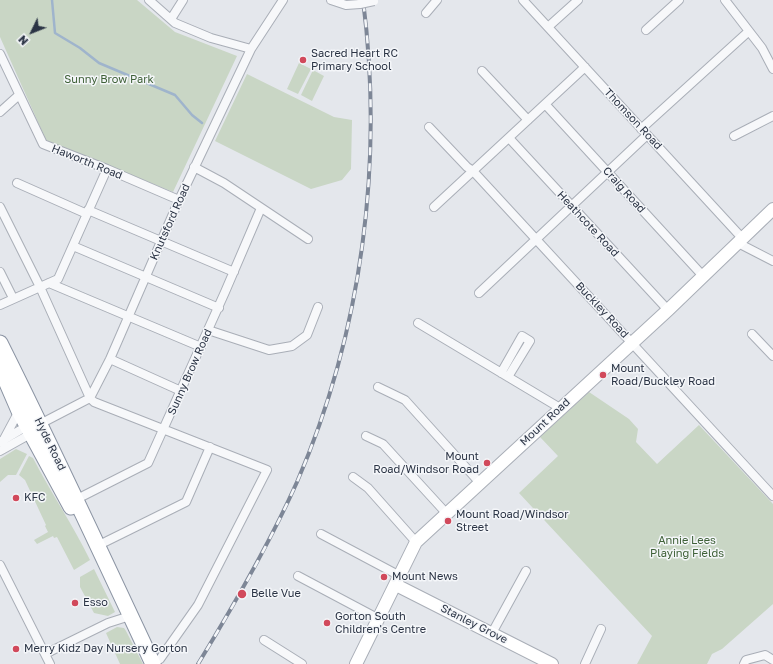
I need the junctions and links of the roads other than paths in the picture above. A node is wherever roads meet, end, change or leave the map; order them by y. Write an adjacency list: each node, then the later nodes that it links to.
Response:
1 (149, 0): 12 (street)
2 (183, 0): 12 (street)
3 (283, 0): 16 (street, Knutsford Road)
4 (331, 0): 10 (street, bridge)
5 (437, 0): 11 (street)
6 (523, 0): 13 (street, Thomson Road)
7 (578, 0): 13 (street)
8 (679, 0): 14 (street)
9 (725, 0): 15 (street)
10 (377, 1)
11 (426, 13)
12 (171, 19): 16 (street)
13 (548, 27): 18 (street, Thomson Road)
14 (646, 30)
15 (749, 31): 19 (street); 27 (street)
16 (251, 49): 30 (street, Knutsford Road)
17 (0, 54): 21 (street, Haworth Road)
18 (584, 67): 22 (street); 27 (street, Thomson Road)
19 (773, 69)
20 (482, 70): 25 (street)
21 (19, 95): 23 (street); 31 (street, Haworth Road)
22 (545, 104): 25 (street); 33 (street, Craig Road)
23 (0, 112)
24 (773, 116): 28 (street)
25 (528, 120): 29 (street)
26 (430, 127): 32 (street, Buckley Road)
27 (644, 132): 33 (street); 45 (street, Thomson Road)
28 (734, 136)
29 (509, 138): 32 (street); 36 (street, Heathcote Road)
30 (194, 167): 35 (street, Knutsford Road); 39 (street)
31 (107, 169): 35 (street, Haworth Road); 41 (street)
32 (473, 171): 38 (street); 43 (street, Buckley Road)
33 (608, 172): 36 (street); 50 (street, Craig Road)
34 (17, 183): 41 (street)
35 (179, 200): 44 (street, Knutsford Road)
36 (572, 206): 43 (street); 59 (street, Heathcote Road)
37 (0, 207): 53 (street)
38 (434, 207)
39 (261, 208): 42 (street); 49 (street, Sunny Brow Road)
40 (773, 209): 45 (main road, Mount Road)
41 (88, 212): 44 (street); 46 (street)
42 (308, 239)
43 (536, 240): 54 (street); 65 (street, Buckley Road)
44 (160, 241): 49 (street); 51 (street, Knutsford Road)
45 (740, 241): 47 (street); 50 (main road, Mount Road)
46 (73, 246): 51 (street); 52 (street)
47 (773, 261)
48 (0, 272): 55 (street)
49 (234, 272): 58 (street, Sunny Brow Road)
50 (703, 276): 59 (main road, Mount Road)
51 (146, 277): 58 (street); 60 (street, Knutsford Road)
52 (49, 283): 53 (street); 60 (street)
53 (40, 287): 55 (street); 72 (street)
54 (479, 293)
55 (13, 298): 56 (street)
56 (0, 305)
57 (318, 307): 62 (street)
58 (218, 308): 62 (street, Sunny Brow Road)
59 (668, 310): 65 (main road, Mount Road)
60 (128, 316): 66 (street); 68 (street, Knutsford Road)
61 (418, 322): 73 (street)
62 (208, 330): 66 (street, Sunny Brow Road)
63 (752, 334): 67 (street)
64 (0, 343): 75 (highway, Hyde Road)
65 (632, 343): 73 (main road, Mount Road); 83 (street, Buckley Road)
66 (201, 347): 71 (street, Sunny Brow Road)
67 (773, 356)
68 (110, 359): 71 (street); 72 (street, Knutsford Road)
69 (0, 367): 74 (highway, Hyde Road)
70 (378, 388): 82 (street)
71 (181, 391): 76 (street, Sunny Brow Road)
72 (90, 398): 75 (street); 76 (street)
73 (560, 408): 82 (main road, Mount Road)
74 (19, 411): 75 (highway, Hyde Road); 78 (street)
75 (33, 428): 78 (street); 80 (street); 84 (highway, Hyde Road); 88 (highway, Hyde Road)
76 (164, 430): 79 (street); 84 (street, Sunny Brow Road)
77 (366, 436): 85 (street)
78 (2, 440)
79 (210, 447): 88 (street); 101 (street)
80 (0, 451)
81 (353, 477): 87 (street)
82 (480, 483): 85 (main road, Mount Road)
83 (773, 496)
84 (77, 499): 88 (highway, Hyde Road)
85 (446, 514): 87 (main road, Mount Road)
86 (321, 534): 92 (street)
87 (416, 542): 92 (main road, Mount Road)
88 (96, 546): 93 (highway, Hyde Road)
89 (0, 565): 98 (street)
90 (526, 571): 96 (street)
91 (298, 576): 94 (street)
92 (398, 580): 94 (main road, Mount Road); 96 (main road, Stanley Grove)
93 (130, 616): 98 (street); 101 (highway, Hyde Road)
94 (379, 619): 103 (main road, Mount Road)
95 (601, 629): 105 (street)
96 (492, 633): 104 (main road, Stanley Grove)
97 (264, 640): 102 (street)
98 (45, 654): 100 (street)
99 (773, 660): 106 (street)
100 (50, 664)
101 (153, 664)
102 (302, 664)
103 (356, 664)
104 (552, 664)
105 (585, 664)
106 (744, 664)

